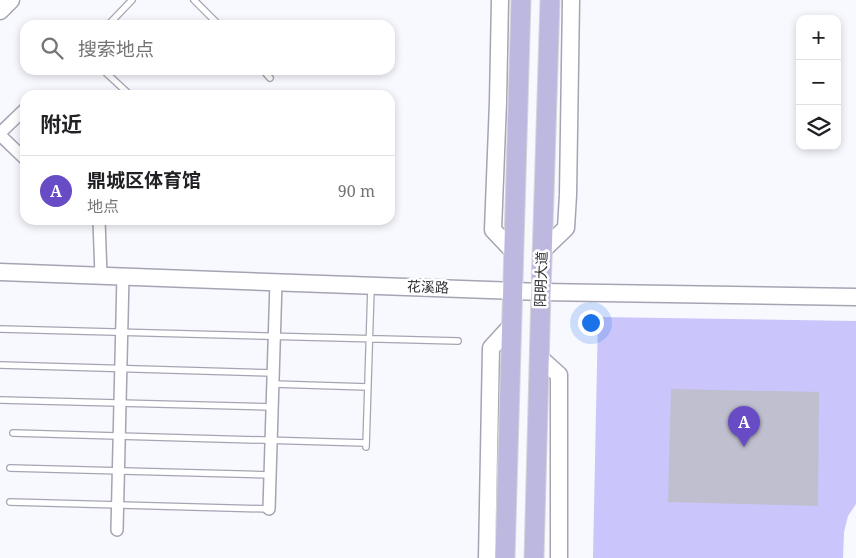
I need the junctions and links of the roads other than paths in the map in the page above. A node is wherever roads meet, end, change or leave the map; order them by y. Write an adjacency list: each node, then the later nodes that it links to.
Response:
1 (10, 0): 8 (street)
2 (132, 0): 9 (lane)
3 (194, 0): 10 (lane)
4 (500, 0): 20 (street)
5 (521, 0): 20 (main road, 阳明大道)
6 (550, 0): 19 (main road, 阳明大道)
7 (571, 0): 19 (street)
8 (0, 11)
9 (113, 20)
10 (214, 20)
11 (108, 75): 14 (lane)
12 (267, 75): 13 (lane)
13 (270, 78)
14 (125, 90)
15 (20, 114): 16 (street)
16 (0, 134): 17 (street)
17 (20, 154)
18 (99, 225): 22 (street)
19 (542, 251): 27 (main road, 阳明大道)
20 (514, 252): 26 (main road, 阳明大道)
21 (0, 272): 22 (street, 花溪路)
22 (101, 276): 23 (street, 花溪路)
23 (123, 276): 24 (street, 花溪路); 31 (street)
24 (276, 282): 25 (street, 花溪路); 32 (street)
25 (371, 285): 26 (street, 花溪路); 33 (lane)
26 (513, 290): 27 (street, 花溪路); 29 (main road, 阳明大道)
27 (541, 292): 28 (street, 花溪路); 35 (main road, 阳明大道)
28 (856, 298)
29 (512, 325): 49 (street); 50 (main road, 阳明大道)
30 (0, 329): 31 (lane)
31 (122, 332): 32 (lane); 37 (street)
32 (274, 336): 33 (lane); 38 (street)
33 (370, 339): 34 (lane); 39 (lane)
34 (458, 341)
35 (539, 357): 55 (main road, 阳明大道); 56 (street)
36 (0, 365): 37 (lane)
37 (121, 369): 38 (lane); 41 (street)
38 (273, 379): 39 (lane); 42 (street)
39 (368, 387): 45 (lane)
40 (0, 400): 41 (lane)
41 (120, 403): 42 (lane); 44 (street)
42 (272, 407): 45 (street)
43 (13, 433): 44 (lane)
44 (119, 436): 45 (lane); 47 (street)
45 (271, 440): 48 (street)
46 (10, 468): 47 (lane)
47 (118, 471): 48 (lane); 52 (street)
48 (270, 475): 53 (street)
49 (488, 491): 50 (street); 57 (street)
50 (507, 492): 58 (main road, 阳明大道)
51 (10, 502): 52 (lane)
52 (118, 505): 53 (lane); 54 (street)
53 (269, 509)
54 (117, 530)
55 (534, 556): 56 (street)
56 (559, 557)
57 (487, 558)
58 (505, 558)

